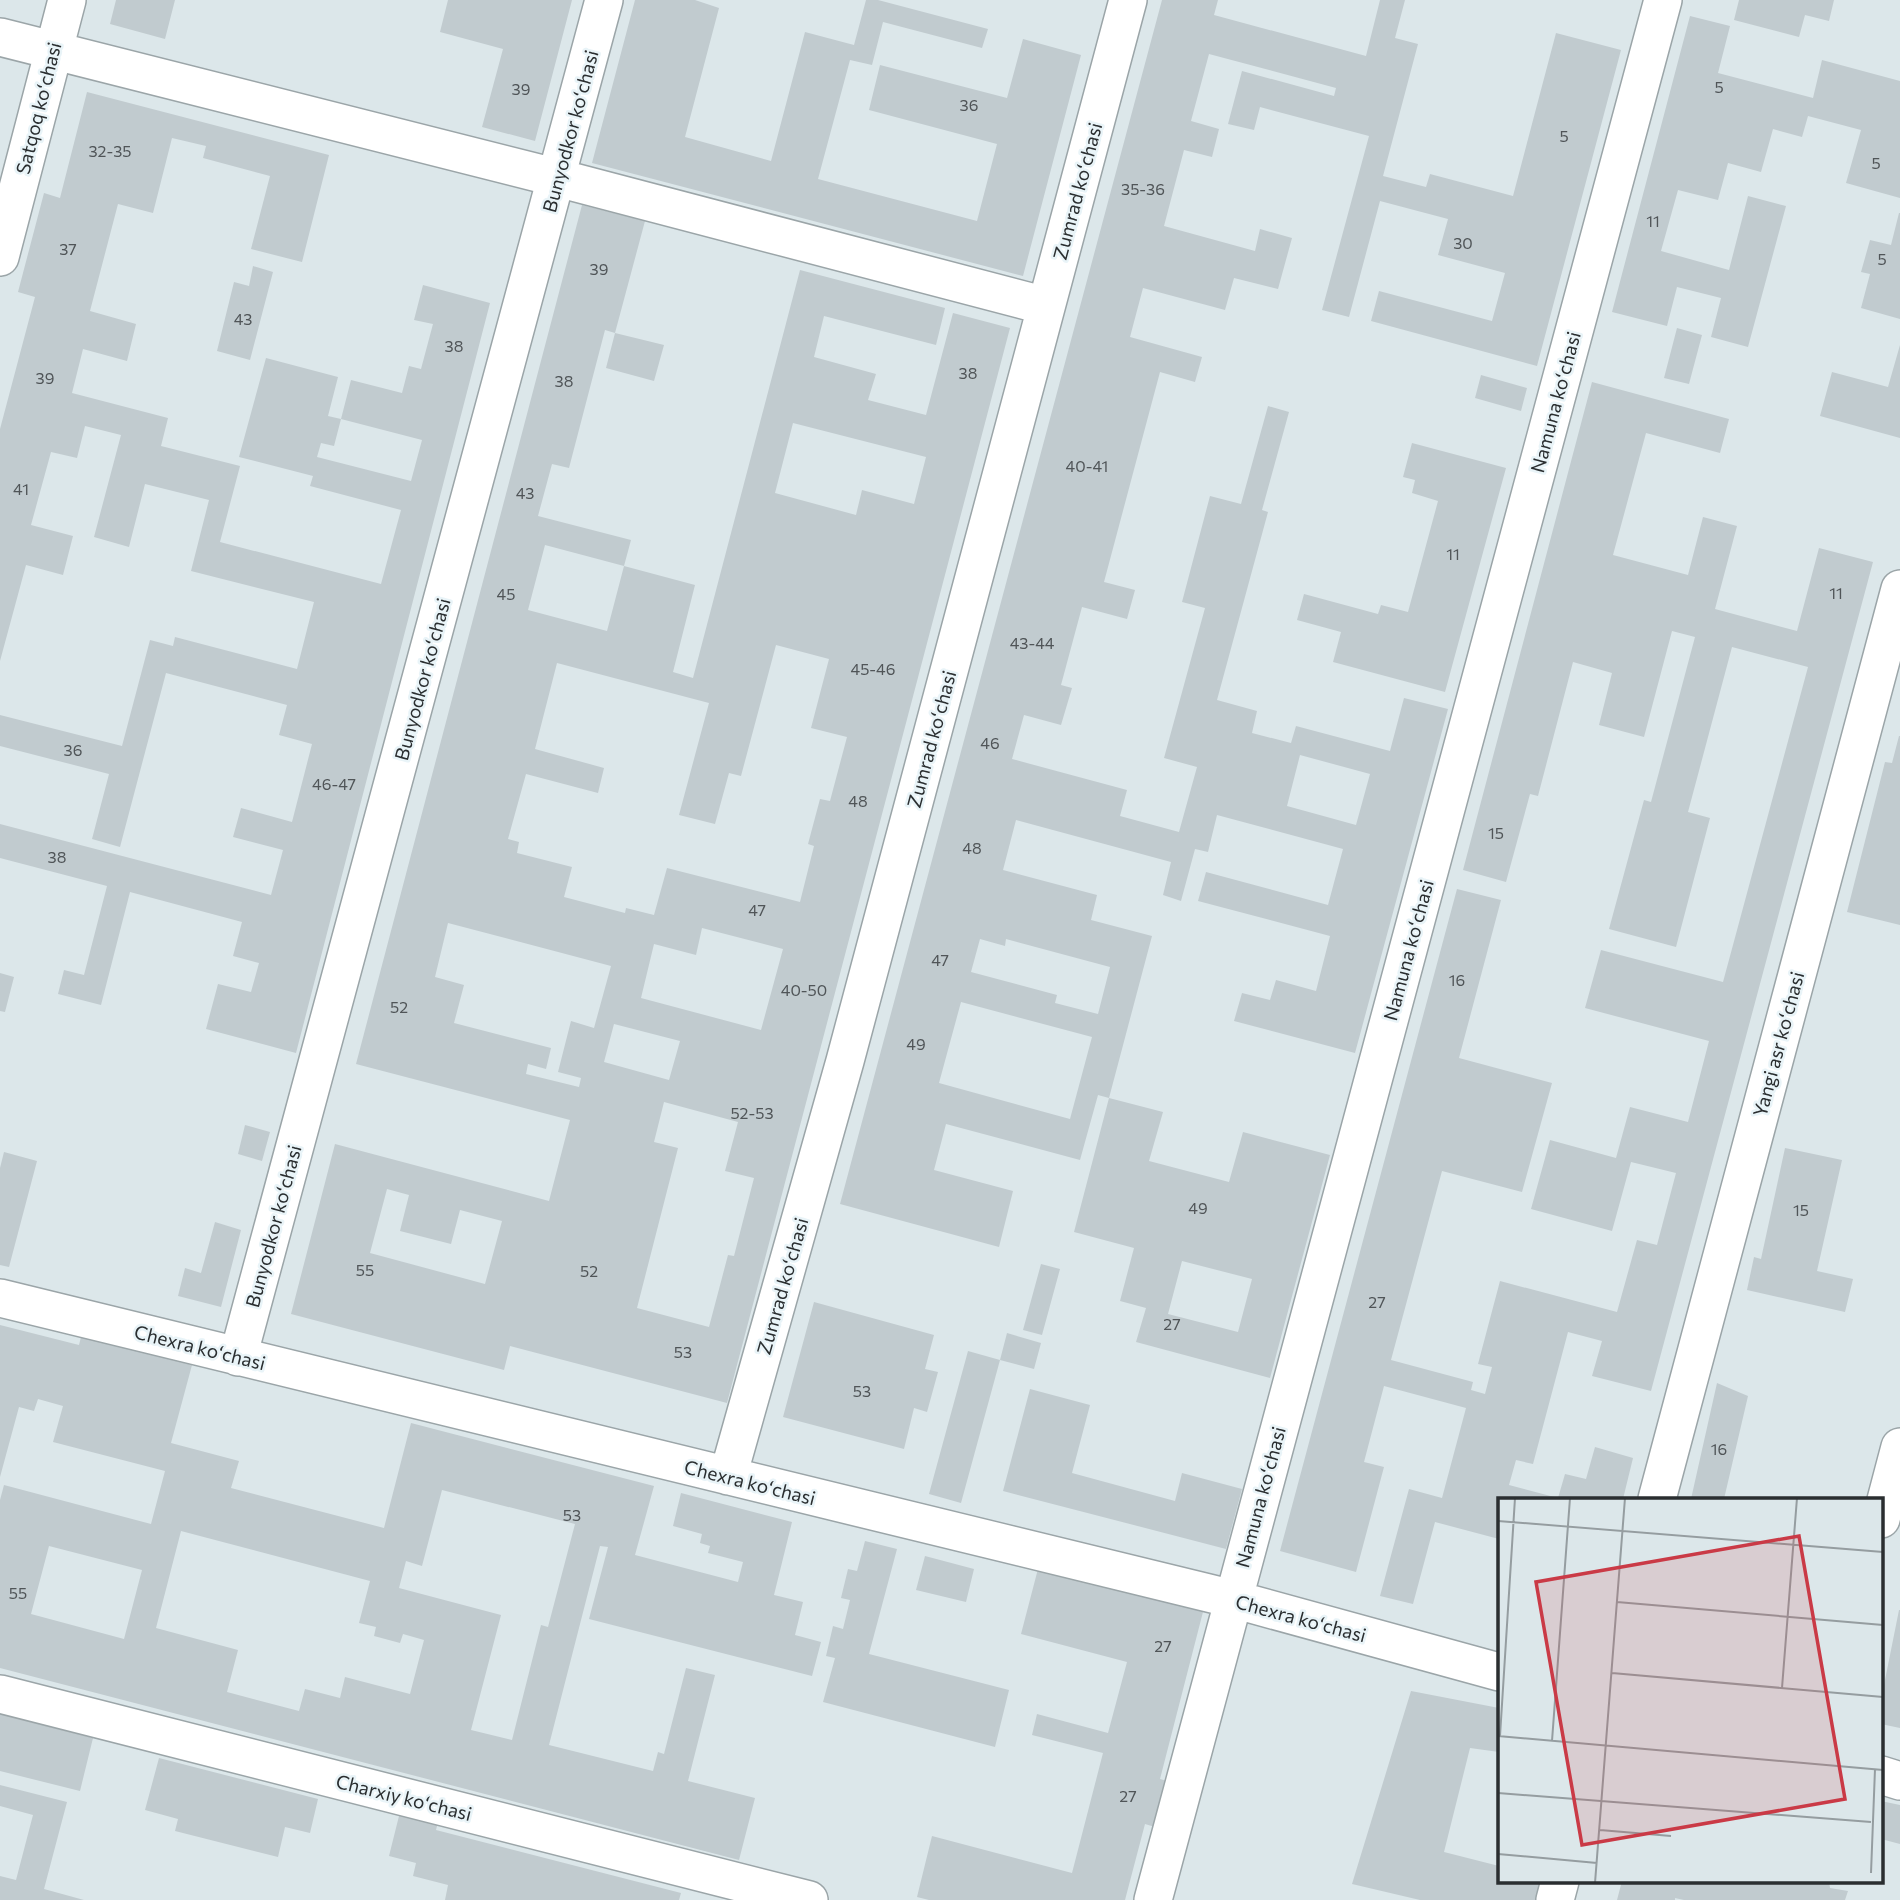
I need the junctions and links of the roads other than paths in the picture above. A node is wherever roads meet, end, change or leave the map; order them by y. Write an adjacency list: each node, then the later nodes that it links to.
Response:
1 (66, 0): 6 (street, Satqoq koʻchasi)
2 (604, 0): 7 (street, Bunyodkor koʻchasi)
3 (1128, 0): 9 (street, Zumrad koʻchasi)
4 (1663, 0): 17 (street, Namuna koʻchasi)
5 (0, 37): 6 (street)
6 (53, 51): 7 (street); 8 (street, Satqoq koʻchasi)
7 (558, 178): 9 (street); 12 (street, Bunyodkor koʻchasi)
8 (0, 257)
9 (1046, 306): 14 (street, Zumrad koʻchasi)
10 (1900, 589): 15 (street, Yangi asr koʻchasi)
11 (0, 1298): 12 (street, Chexra koʻchasi)
12 (238, 1357): 14 (street, Chexra koʻchasi)
13 (1900, 1447): 16 (street)
14 (728, 1476): 17 (street, Chexra koʻchasi)
15 (1657, 1498)
16 (1882, 1515)
17 (1233, 1600): 18 (street, Chexra koʻchasi); 24 (street, Namuna koʻchasi)
18 (1498, 1672)
19 (0, 1694): 23 (street, Charxiy koʻchasi)
20 (1882, 1776): 21 (street)
21 (1900, 1781)
22 (1560, 1882): 25 (street)
23 (809, 1900)
24 (1153, 1900)
25 (1555, 1900)

